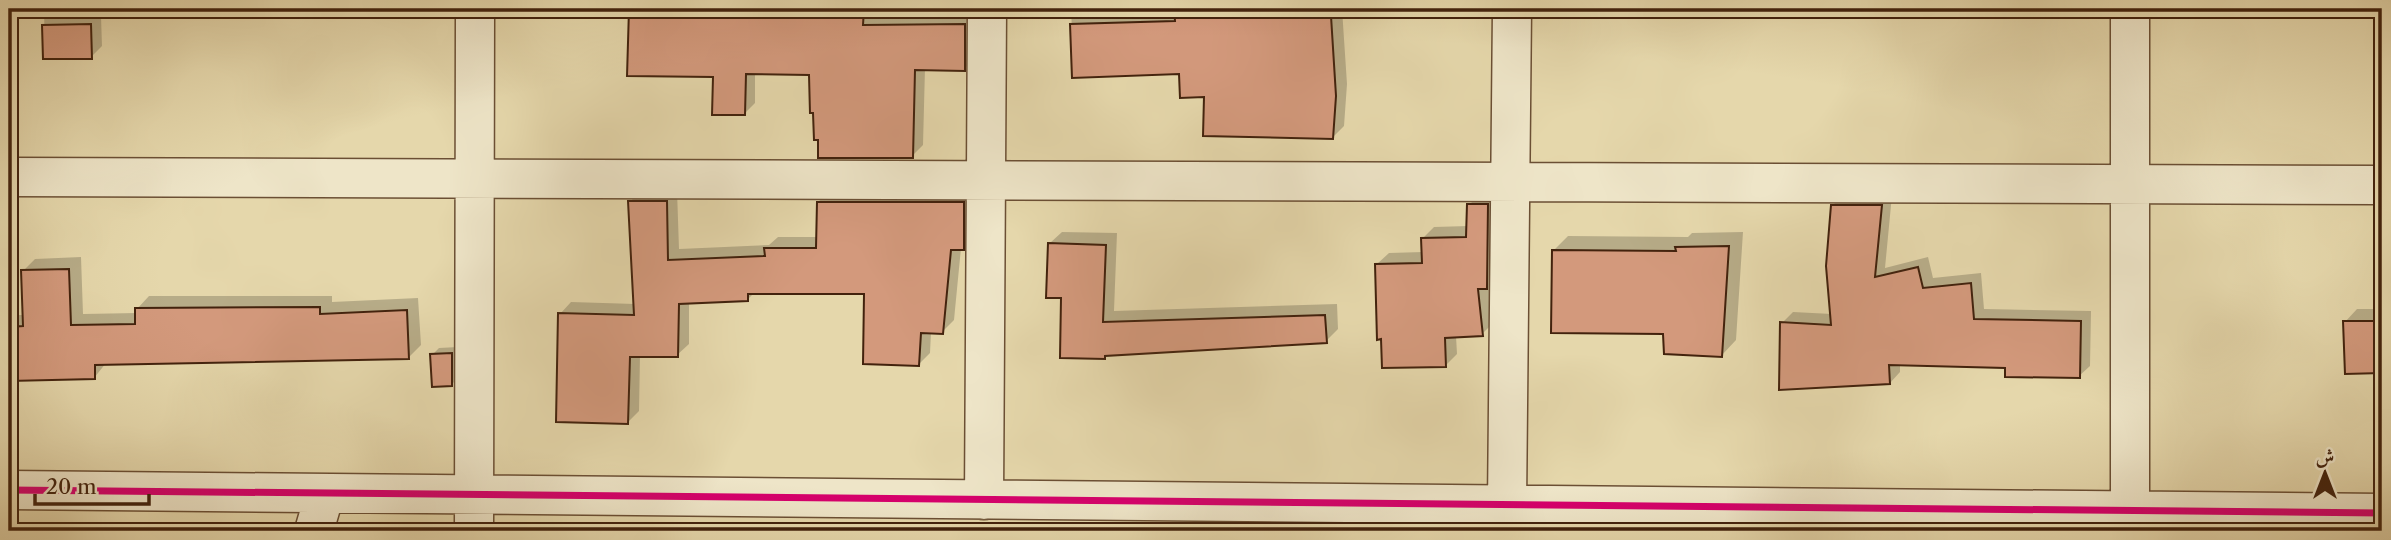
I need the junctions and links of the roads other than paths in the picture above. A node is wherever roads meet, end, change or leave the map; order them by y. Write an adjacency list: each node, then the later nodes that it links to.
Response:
1 (475, 9): 6 (street)
2 (987, 9): 7 (street)
3 (1512, 9): 8 (street)
4 (2130, 9): 9 (street)
5 (9, 177): 6 (street)
6 (475, 179): 7 (street); 16 (street)
7 (986, 180): 8 (street); 13 (street)
8 (1511, 182): 9 (street); 14 (street)
9 (2130, 184): 10 (street); 15 (street)
10 (2382, 184)
11 (9, 490): 12 (street)
12 (325, 493): 16 (street); 21 (street)
13 (984, 500): 18 (street); 19 (street)
14 (1507, 505): 19 (street); 20 (street)
15 (2130, 511): 17 (street); 20 (street)
16 (474, 513): 18 (street)
17 (2382, 513)
18 (932, 515)
19 (1444, 518)
20 (1862, 520)
21 (314, 531)

